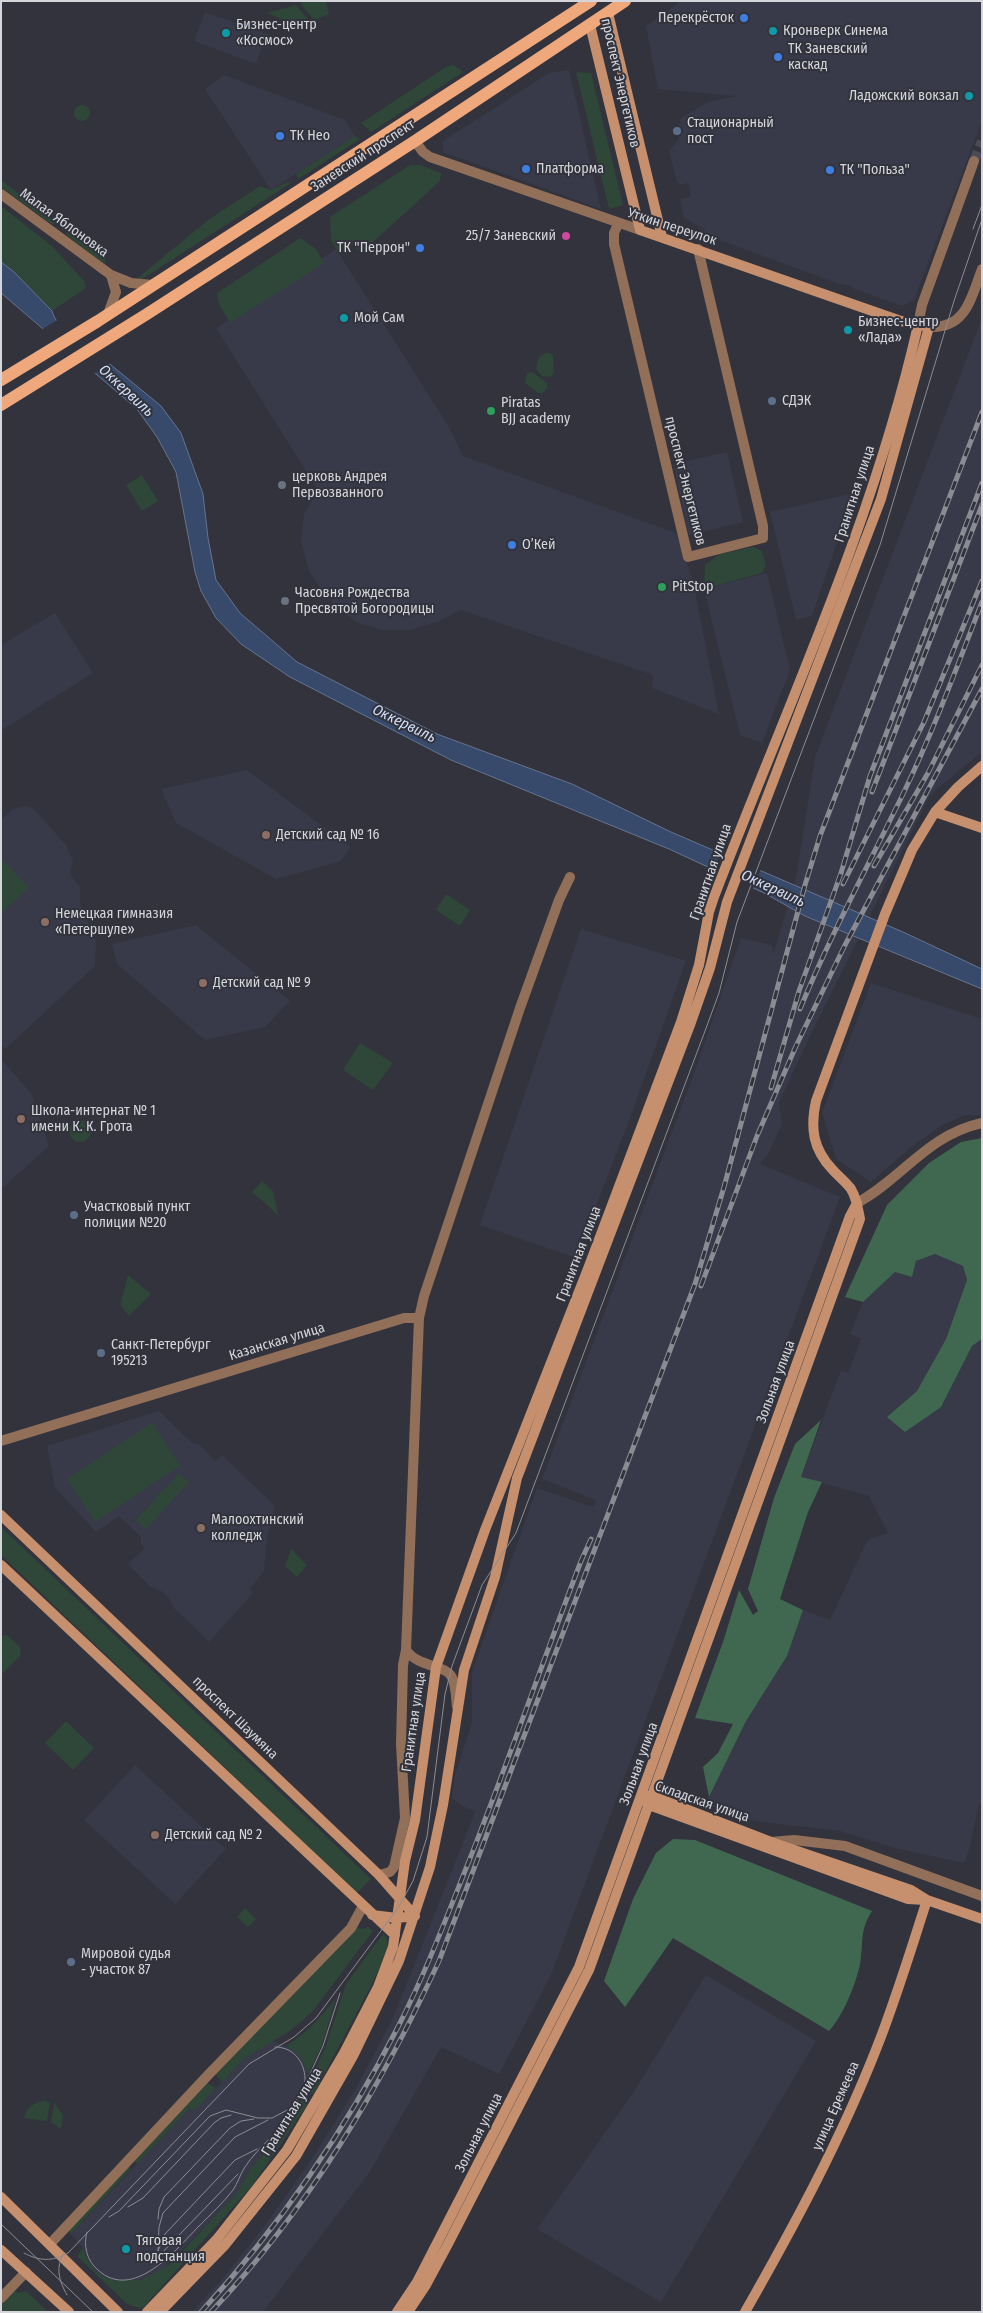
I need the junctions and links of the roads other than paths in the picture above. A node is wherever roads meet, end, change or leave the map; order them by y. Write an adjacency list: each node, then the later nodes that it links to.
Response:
1 (625, 1): 3 (main road, Заневский проспект)
2 (587, 2): 4 (main road, проспект Энергетиков); 14 (main road, Заневский проспект)
3 (607, 7): 4 (main road, Заневский проспект); 10 (street, проспект Энергетиков)
4 (590, 25): 5 (main road, Заневский проспект); 9 (street, проспект Энергетиков)
5 (415, 141): 8 (street, Уткин переулок); 19 (main road, Заневский проспект)
6 (974, 161): 16 (street, Гранитная улица)
7 (1, 194): 13 (street, Малая Яблоновка)
8 (618, 224): 9 (street, Уткин переулок); 11 (street, проспект Энергетиков)
9 (640, 230): 10 (street, Уткин переулок)
10 (662, 237): 11 (street, Уткин переулок)
11 (698, 249): 16 (street, Уткин переулок)
12 (982, 270): 17 (street)
13 (111, 274): 14 (street, Малая Яблоновка); 15 (street, Малая Яблоновка)
14 (153, 285): 15 (main road, Заневский проспект)
15 (103, 317): 18 (main road, Заневский проспект)
16 (918, 325): 17 (street, Уткин переулок); 31 (street, Гранитная улица)
17 (929, 326): 32 (street, Гранитная улица)
18 (1, 380)
19 (1, 404)
20 (982, 766): 21 (street)
21 (935, 812): 22 (street); 25 (street)
22 (982, 828)
23 (570, 877): 26 (street, Гранитная улица)
24 (982, 1123): 25 (street)
25 (857, 1203): 33 (street, Зольная улица); 34 (street, Зольная улица)
26 (419, 1318): 27 (street, Казанская улица); 30 (street, Гранитная улица)
27 (1, 1441)
28 (1, 1515): 37 (street, проспект Шаумяна)
29 (1, 1565): 41 (street)
30 (406, 1650): 31 (street); 35 (street, Гранитная улица)
31 (436, 1667): 32 (street); 35 (street, Гранитная улица)
32 (457, 1709): 43 (street, Гранитная улица)
33 (642, 1796): 34 (street, Складская улица); 56 (street, Зольная улица)
34 (651, 1801): 36 (street, Складская улица); 39 (street, Складская улица); 57 (street, Зольная улица)
35 (410, 1819): 37 (street, Гранитная улица); 40 (street, Гранитная улица)
36 (771, 1842): 38 (street); 39 (street, Складская улица)
37 (379, 1875): 40 (street, проспект Шаумяна)
38 (982, 1896)
39 (927, 1900): 45 (street, Складская улица); 58 (street, улица Еремеева)
40 (400, 1901): 43 (street, проспект Шаумяна); 44 (street, Гранитная улица)
41 (362, 1906): 42 (street); 48 (street)
42 (372, 1915): 44 (street); 46 (street)
43 (415, 1916): 44 (street); 55 (street, Гранитная улица)
44 (397, 1918): 46 (street, Гранитная улица)
45 (982, 1919)
46 (395, 1935): 54 (street, Гранитная улица)
47 (1, 2197): 48 (street)
48 (50, 2244): 53 (street)
49 (1, 2250): 50 (street)
50 (26, 2272): 51 (street); 52 (street)
51 (1, 2298)
52 (69, 2312)
53 (118, 2312)
54 (147, 2312)
55 (160, 2312)
56 (397, 2312)
57 (408, 2312)
58 (745, 2312)

